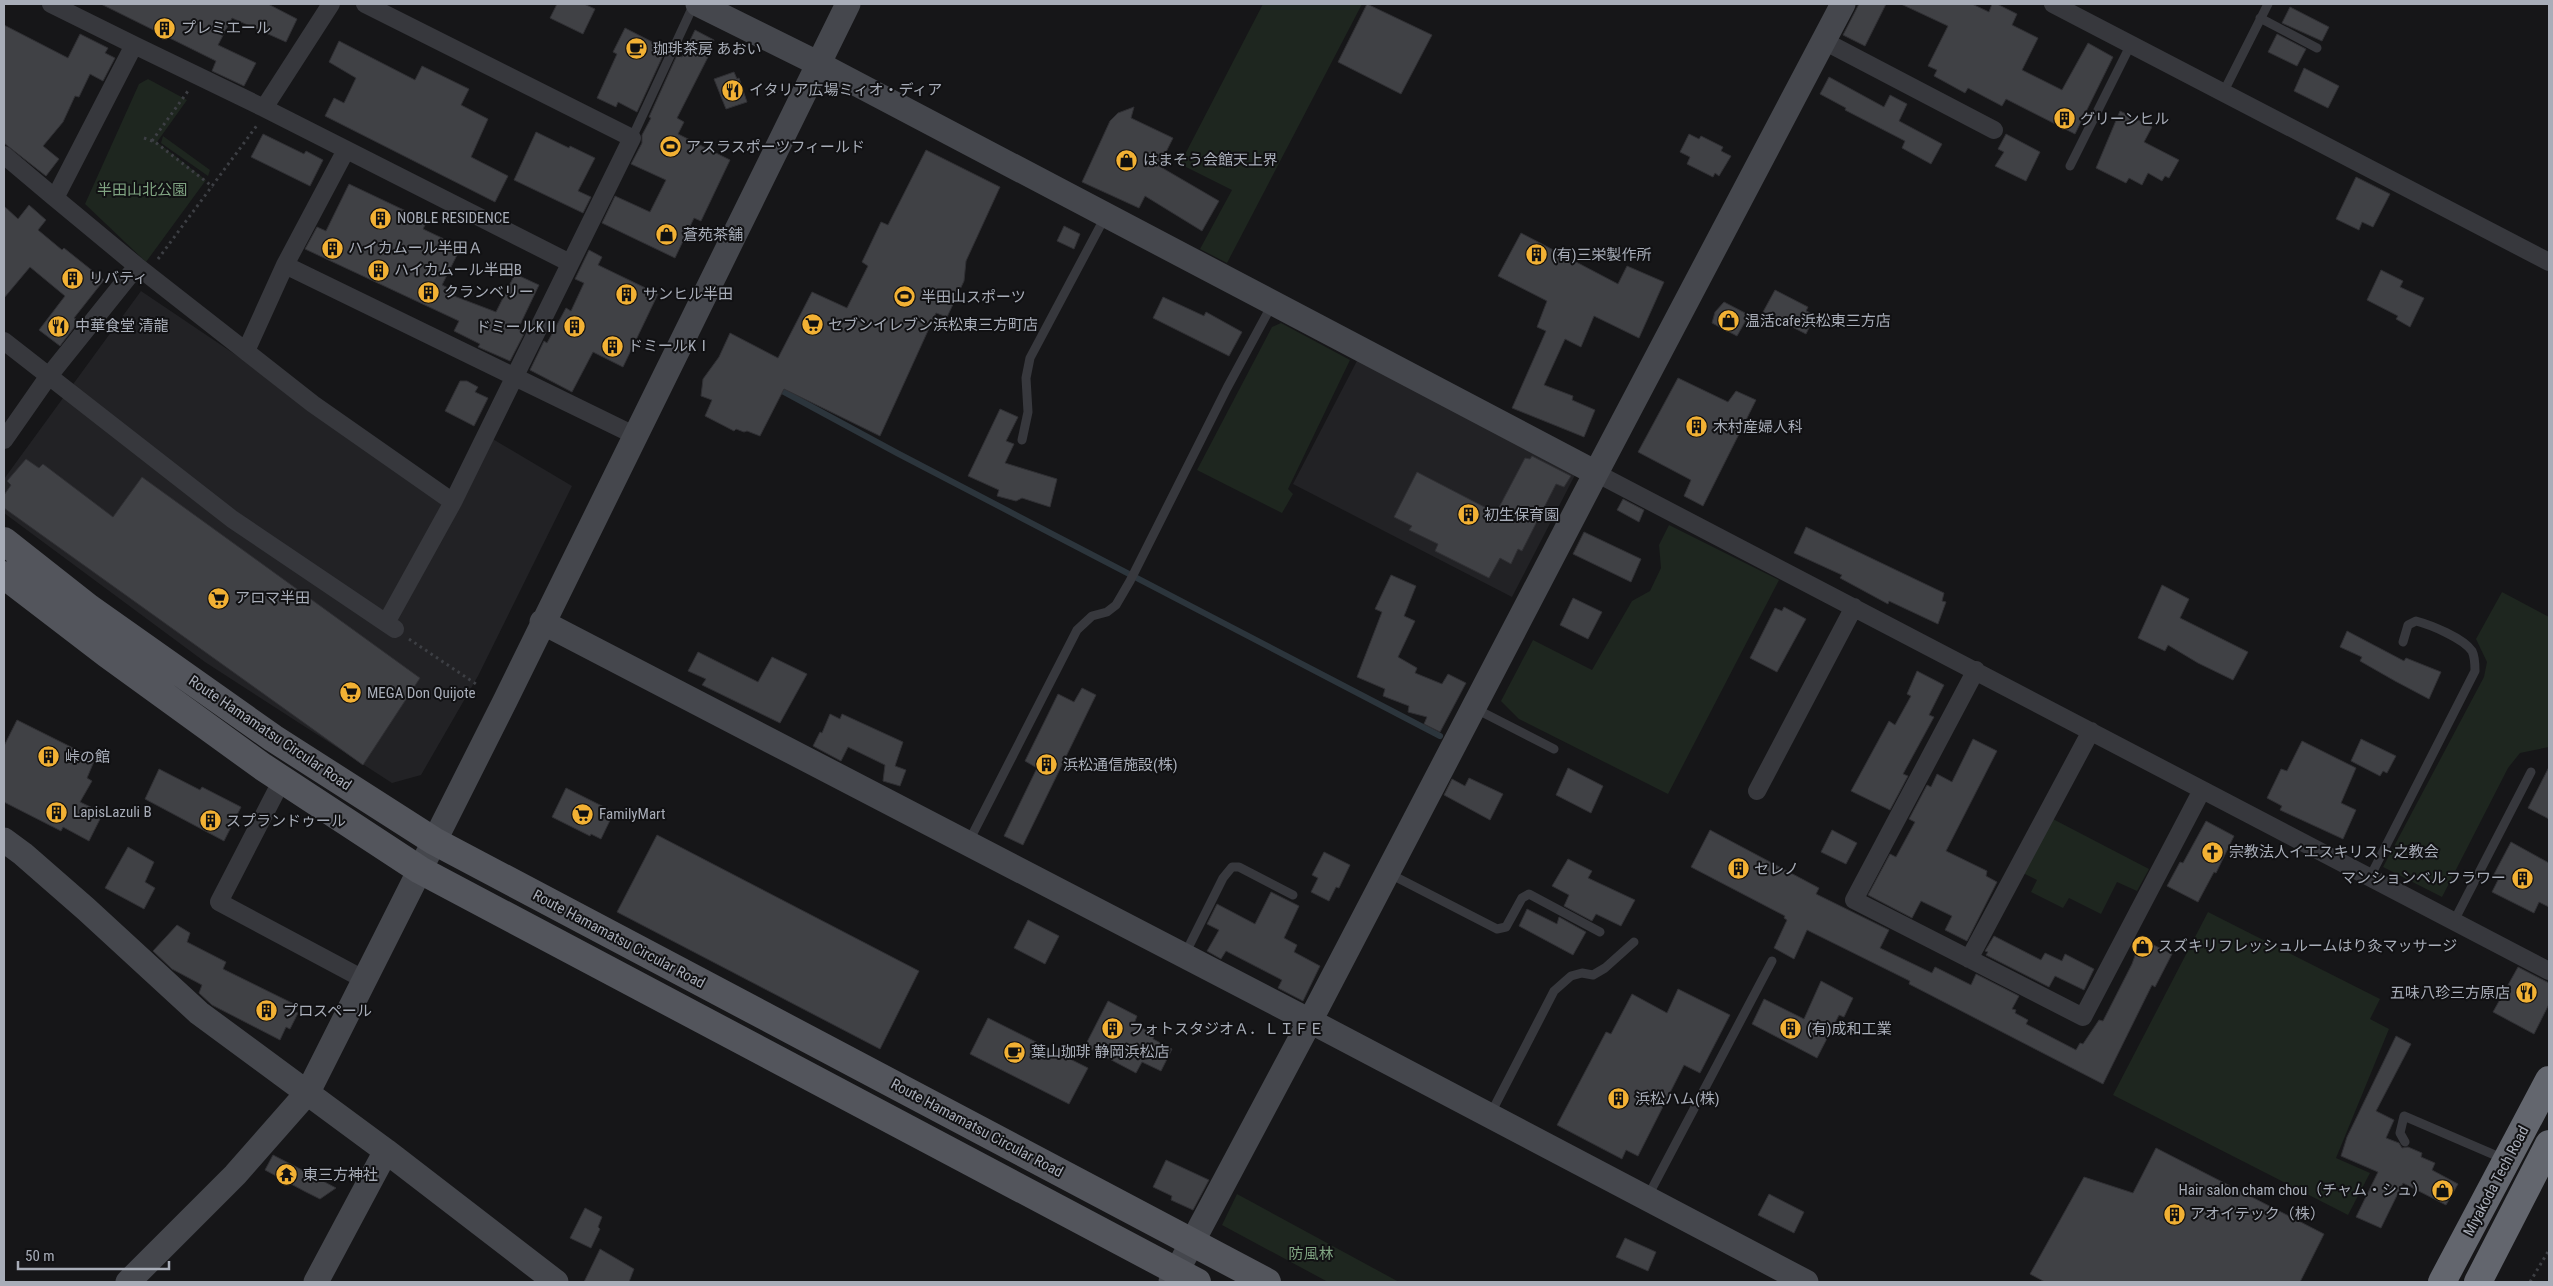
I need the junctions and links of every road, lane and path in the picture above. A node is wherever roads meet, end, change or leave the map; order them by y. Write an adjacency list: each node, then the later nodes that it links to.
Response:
1 (51, 4): 13 (street)
2 (331, 4): 18 (street)
3 (365, 4): 21 (street)
4 (694, 4): 21 (lane)
5 (698, 4): 15 (street)
6 (848, 4): 15 (street)
7 (1843, 4): 11 (street)
8 (2053, 4): 12 (street)
9 (2268, 4): 10 (lane)
10 (2260, 18): 14 (lane); 16 (lane)
11 (1824, 41): 19 (street); 41 (street)
12 (2131, 44): 16 (street); 25 (lane)
13 (134, 45): 18 (street); 27 (street)
14 (2317, 48)
15 (817, 63): 28 (street); 38 (street)
16 (2224, 91): 29 (street)
17 (184, 98): 22 (path)
18 (262, 114): 23 (street); 26 (path)
19 (1994, 130)
20 (144, 138): 22 (path)
21 (632, 138): 30 (street)
22 (152, 141): 26 (path)
23 (346, 150): 30 (street); 31 (street)
24 (4, 156): 27 (street)
25 (2070, 166)
26 (213, 187): 32 (path)
27 (55, 198): 32 (street)
28 (1106, 215): 33 (street); 40 (lane)
29 (2549, 262)
30 (570, 263): 37 (street)
31 (285, 265): 35 (street); 37 (street)
32 (142, 270): 35 (street); 36 (street)
33 (1273, 303): 41 (street); 60 (lane)
34 (4, 340): 36 (street)
35 (246, 351): 42 (street)
36 (48, 377): 39 (street); 47 (street)
37 (514, 378): 38 (street); 42 (street)
38 (634, 435): 46 (street)
39 (4, 440)
40 (1022, 440)
41 (1596, 473): 45 (street); 51 (street)
42 (453, 502): 47 (street)
43 (4, 541): 59 (main road, Route Hamamatsu Circular Road)
44 (4, 575): 55 (main road, Route Hamamatsu Circular Road)
45 (1854, 607): 49 (street); 56 (street)
46 (542, 622): 59 (street); 60 (street)
47 (391, 626): 50 (path)
48 (2403, 642): 63 (lane)
49 (1976, 670): 52 (street); 69 (street)
50 (478, 686)
51 (1473, 708): 53 (lane); 62 (street)
52 (2091, 731): 57 (street); 69 (street)
53 (1554, 749)
54 (2531, 772): 65 (lane)
55 (282, 780): 61 (main road, Route Hamamatsu Circular Road); 72 (street)
56 (1757, 790)
57 (2202, 790): 63 (street); 69 (street)
58 (4, 840): 75 (street)
59 (434, 841): 61 (street); 82 (main road, Route Hamamatsu Circular Road)
60 (968, 843): 68 (street)
61 (420, 870): 72 (street); 84 (main road, Route Hamamatsu Circular Road)
62 (1387, 873): 66 (lane); 73 (street)
63 (2370, 877): 65 (street)
64 (1293, 895): 68 (lane)
65 (2454, 921): 71 (street)
66 (1600, 932)
67 (1634, 942): 76 (lane)
68 (1184, 956): 73 (street)
69 (1969, 959)
70 (1772, 961): 81 (lane)
71 (2549, 970)
72 (364, 980): 75 (street)
73 (1310, 1021): 76 (street); 82 (street)
74 (2549, 1080): 80 (highway, Miyakoda Tech Road)
75 (308, 1092): 79 (street); 85 (street)
76 (1490, 1115): 81 (street)
77 (2405, 1142): 80 (lane)
78 (2549, 1144): 91 (highway, Miyakoda Tech Road)
79 (386, 1151): 86 (street); 87 (street)
80 (2507, 1160): 90 (highway, Miyakoda Tech Road)
81 (1646, 1198): 89 (street)
82 (1192, 1242): 84 (street); 88 (main road, Route Hamamatsu Circular Road)
83 (2549, 1250): 92 (path)
84 (1181, 1279)
85 (128, 1282)
86 (316, 1282)
87 (556, 1282)
88 (1267, 1282)
89 (1806, 1282)
90 (2442, 1282)
91 (2478, 1282)
92 (2530, 1282)

